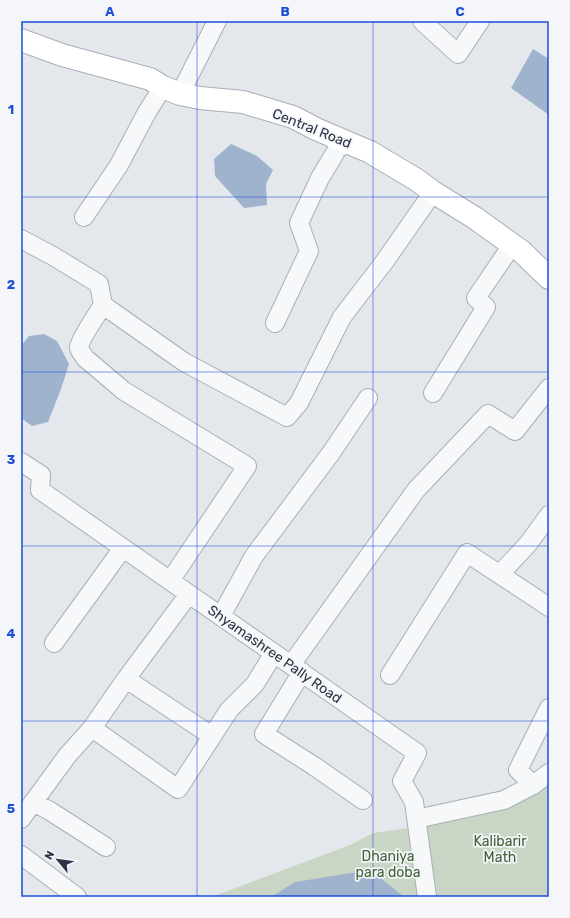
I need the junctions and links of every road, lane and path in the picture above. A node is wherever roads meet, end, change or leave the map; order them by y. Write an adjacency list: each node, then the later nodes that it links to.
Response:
1 (217, 21): 5 (street)
2 (422, 21): 3 (street)
3 (480, 21)
4 (21, 40): 5 (street, Central Road)
5 (171, 91): 6 (street, Central Road); 8 (street)
6 (350, 143): 7 (street, Central Road); 13 (street)
7 (433, 192): 10 (street, Central Road); 12 (street)
8 (84, 217)
9 (21, 239): 12 (street)
10 (512, 245): 11 (street, Central Road); 15 (street)
11 (549, 278)
12 (103, 305): 21 (street)
13 (275, 323)
14 (549, 388): 27 (street)
15 (433, 393)
16 (368, 398): 24 (street)
17 (21, 462): 19 (street, Shyamashree Pally Road)
18 (549, 515): 20 (street)
19 (123, 548): 21 (street, Shyamashree Pally Road); 25 (street)
20 (500, 574): 23 (street); 28 (street)
21 (170, 581): 22 (street, Shyamashree Pally Road)
22 (189, 594): 24 (street, Shyamashree Pally Road); 29 (street)
23 (549, 607)
24 (221, 616): 26 (street, Shyamashree Pally Road)
25 (54, 643)
26 (274, 653): 27 (street, Shyamashree Pally Road); 32 (street)
27 (297, 669): 35 (street); 38 (street, Shyamashree Pally Road)
28 (390, 676)
29 (126, 679): 31 (street); 32 (street)
30 (549, 708): 34 (street)
31 (92, 728): 32 (street); 36 (street)
32 (212, 736)
33 (549, 773): 34 (street)
34 (533, 785): 38 (street)
35 (363, 800)
36 (33, 802): 37 (street); 39 (street)
37 (21, 818)
38 (416, 819): 42 (street, Shyamashree Pally Road)
39 (106, 847)
40 (21, 855): 41 (street)
41 (77, 897)
42 (427, 897)

